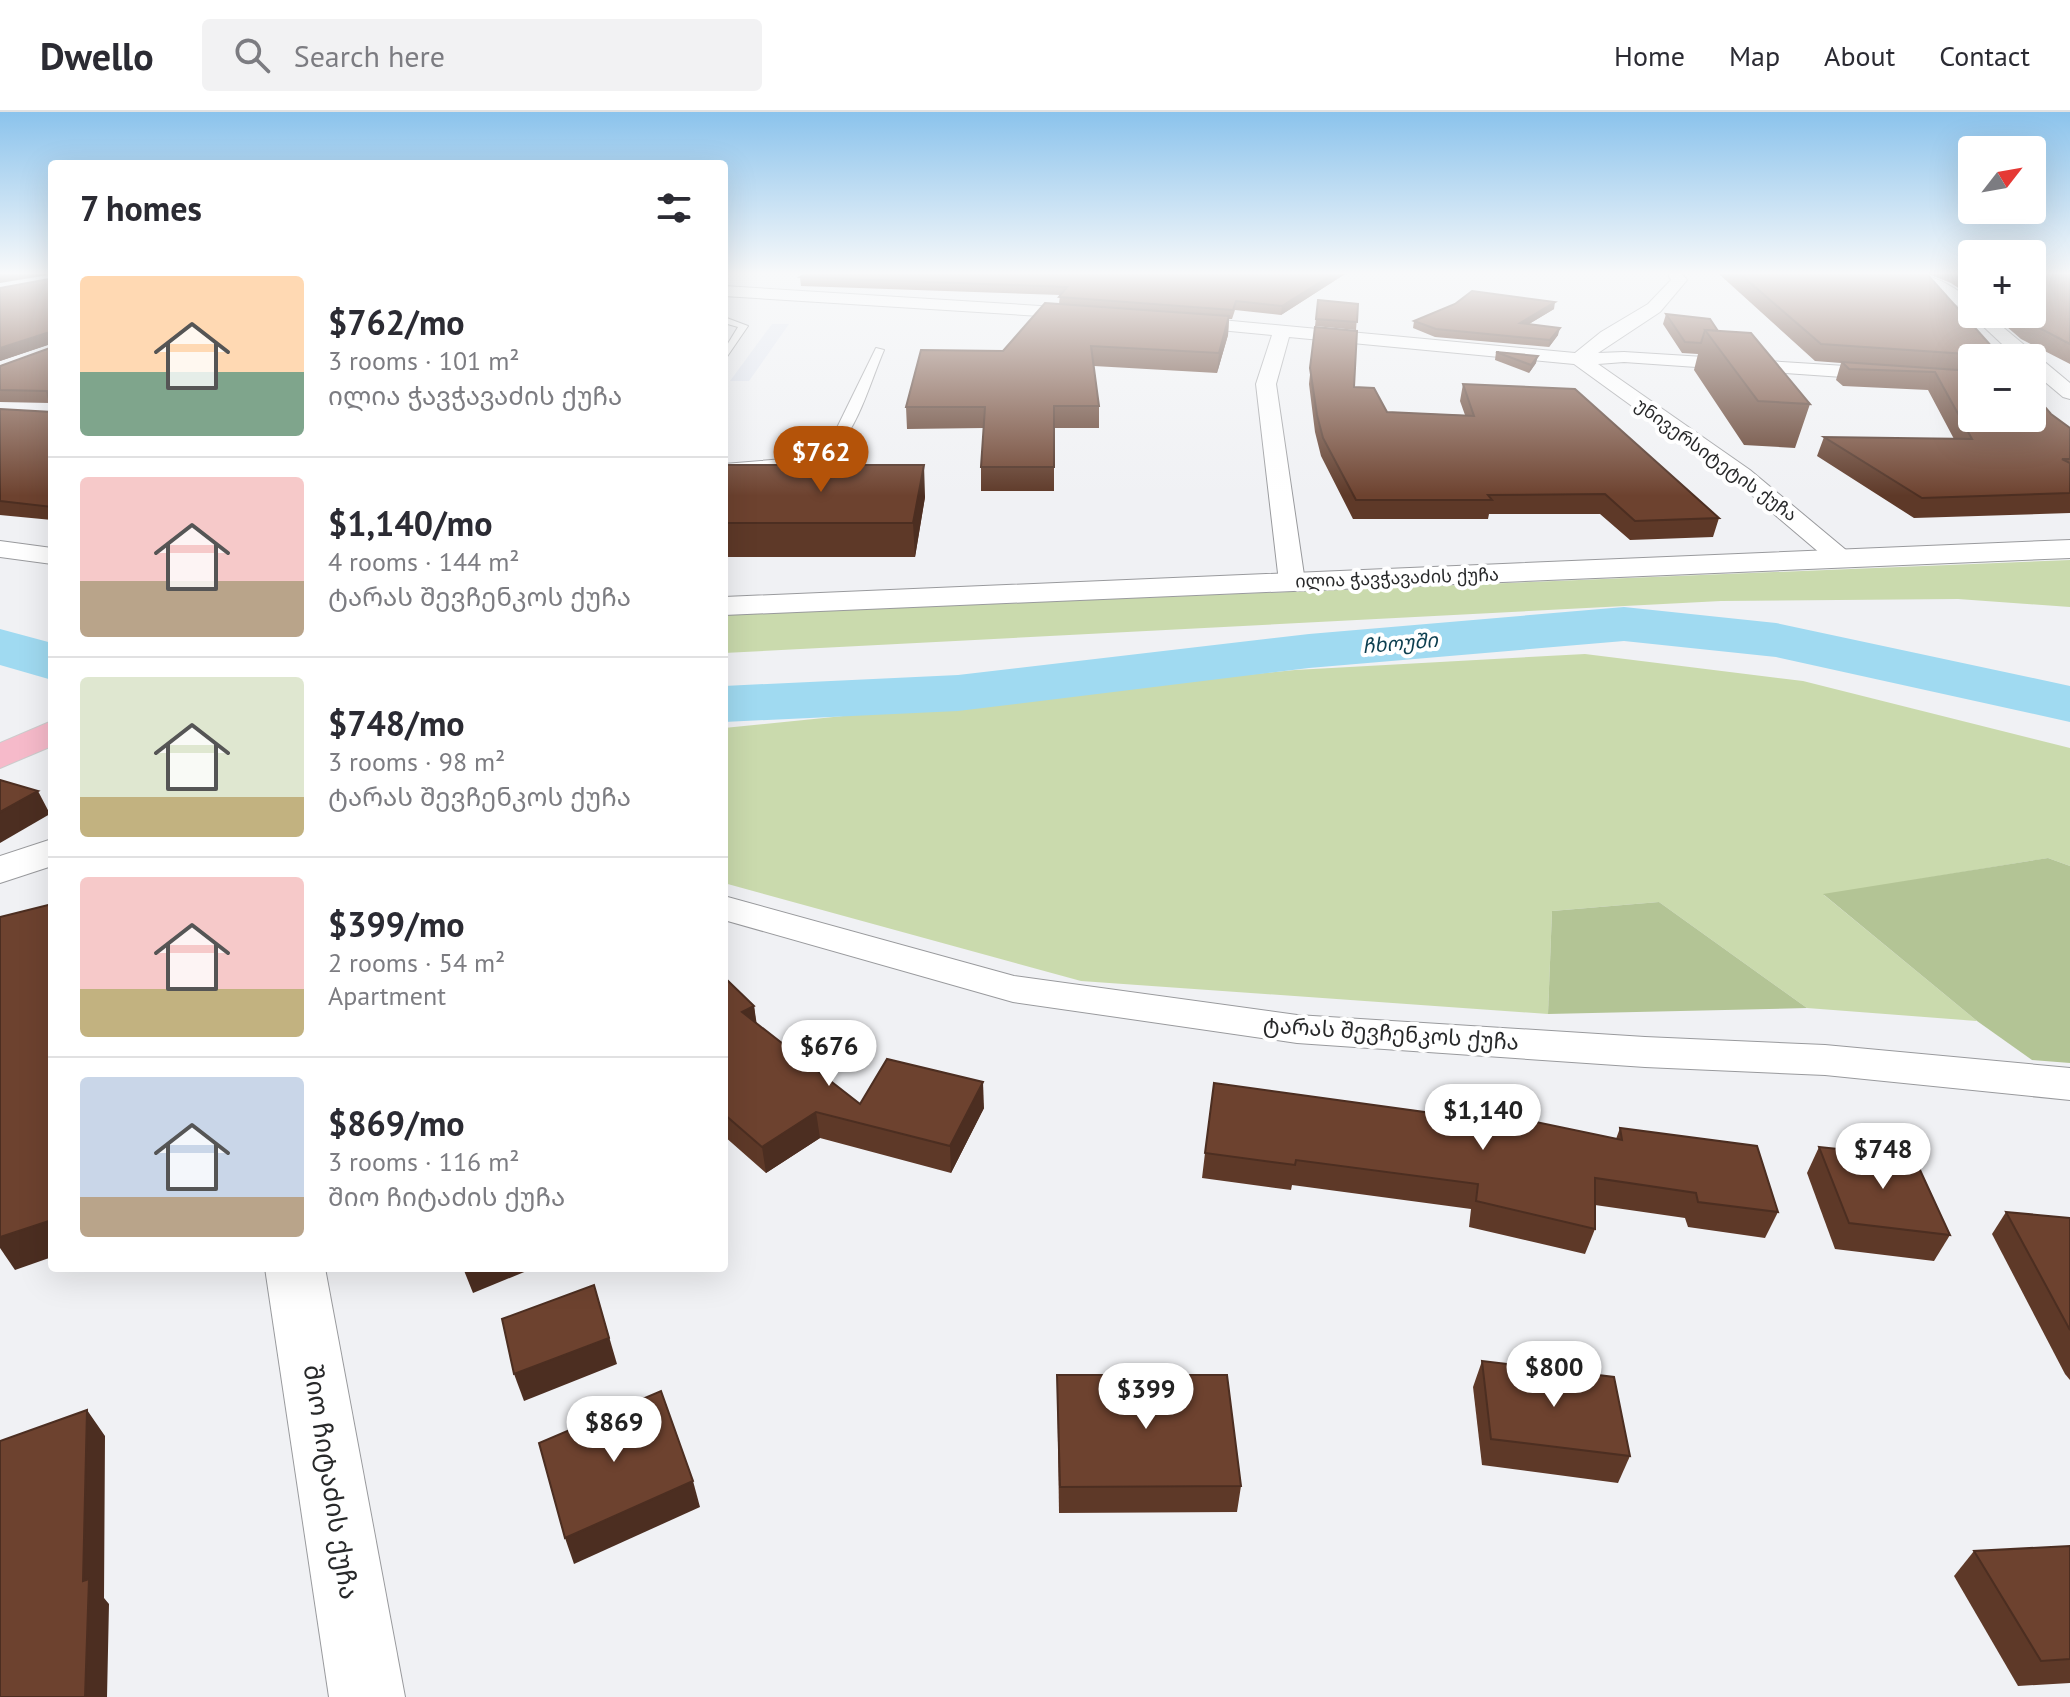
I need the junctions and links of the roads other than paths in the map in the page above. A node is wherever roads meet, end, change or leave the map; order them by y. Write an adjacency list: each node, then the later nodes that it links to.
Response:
1 (1277, 348): 14 (street)
2 (1470, 348): 5 (street)
3 (1592, 348): 5 (street)
4 (879, 350): 9 (lane)
5 (1579, 359): 7 (street); 13 (street, უნივერსიტეტის ქუჩა)
6 (2046, 374): 8 (street)
7 (1958, 379)
8 (2065, 390)
9 (728, 468)
10 (0, 549): 12 (street)
11 (2070, 549): 13 (street, ილია ჭავჭავაძის ქუჩა)
12 (48, 555)
13 (1843, 560): 14 (street, ილია ჭავჭავაძის ქუჩა)
14 (1292, 582): 15 (street, ილია ჭავჭავაძის ქუჩა)
15 (728, 606)
16 (48, 734): 17 (highway)
17 (0, 757)
18 (48, 853): 19 (street)
19 (0, 870)
20 (728, 909): 21 (street, ტარას შევჩენკოს ქუჩა)
21 (2070, 1084)
22 (296, 1272): 23 (street, შიო ჩიტაძის ქუჩა)
23 (367, 1697)

